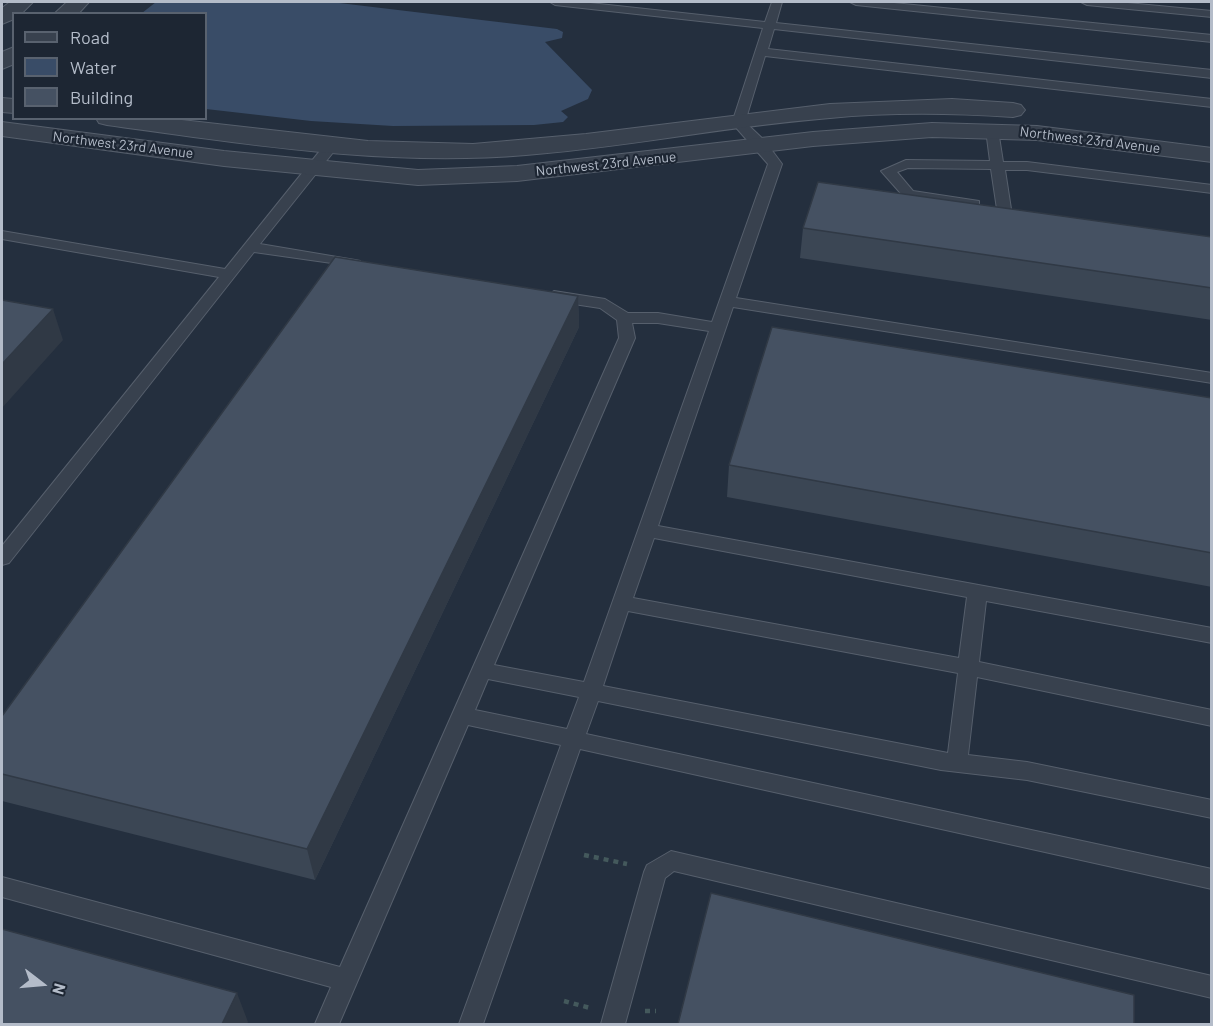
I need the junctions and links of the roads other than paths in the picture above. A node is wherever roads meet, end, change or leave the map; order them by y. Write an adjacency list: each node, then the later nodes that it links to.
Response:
1 (23, 2): 9 (street)
2 (79, 2): 7 (street)
3 (555, 2): 10 (lane)
4 (777, 2): 10 (lane)
5 (856, 2): 11 (lane)
6 (1087, 2): 8 (lane)
7 (66, 12)
8 (1212, 14)
9 (2, 18)
10 (768, 24): 12 (lane); 13 (lane)
11 (1212, 39)
12 (759, 52): 14 (lane); 16 (lane)
13 (1212, 74)
14 (1212, 103)
15 (124, 120): 21 (street, Northwest 23rd Avenue)
16 (738, 123): 19 (street, Northwest 23rd Avenue); 20 (lane); 21 (street, Northwest 23rd Avenue)
17 (2, 129): 24 (street, Northwest 23rd Avenue)
18 (992, 130): 20 (street, Northwest 23rd Avenue); 22 (street, Northwest 23rd Avenue); 23 (lane)
19 (1212, 135)
20 (760, 144): 24 (street, Northwest 23rd Avenue); 33 (lane)
21 (332, 145): 24 (lane)
22 (1212, 155)
23 (998, 164): 25 (lane); 26 (lane); 26 (lane)
24 (312, 169): 29 (lane)
25 (1212, 189)
26 (1004, 209): 27 (lane)
27 (1021, 211)
28 (2, 235): 31 (lane)
29 (250, 246): 30 (lane); 31 (lane)
30 (369, 266)
31 (227, 274): 38 (lane)
32 (534, 293): 34 (lane)
33 (727, 302): 35 (lane); 36 (lane)
34 (624, 318): 35 (lane); 43 (lane)
35 (717, 328): 37 (lane)
36 (1212, 378)
37 (647, 530): 39 (lane); 40 (lane)
38 (2, 558)
39 (977, 592): 41 (lane); 42 (lane)
40 (622, 603): 42 (lane); 44 (lane)
41 (1212, 636)
42 (968, 667): 46 (lane); 48 (lane)
43 (482, 670): 44 (lane); 45 (lane)
44 (591, 691): 47 (lane); 48 (lane)
45 (462, 715): 47 (lane); 52 (lane)
46 (1212, 718)
47 (574, 738): 50 (lane); 55 (lane)
48 (957, 763): 49 (lane)
49 (1212, 809)
50 (1212, 879)
51 (2, 887): 52 (lane)
52 (347, 980): 54 (lane)
53 (1212, 987): 56 (lane)
54 (327, 1024)
55 (471, 1024)
56 (613, 1024)

